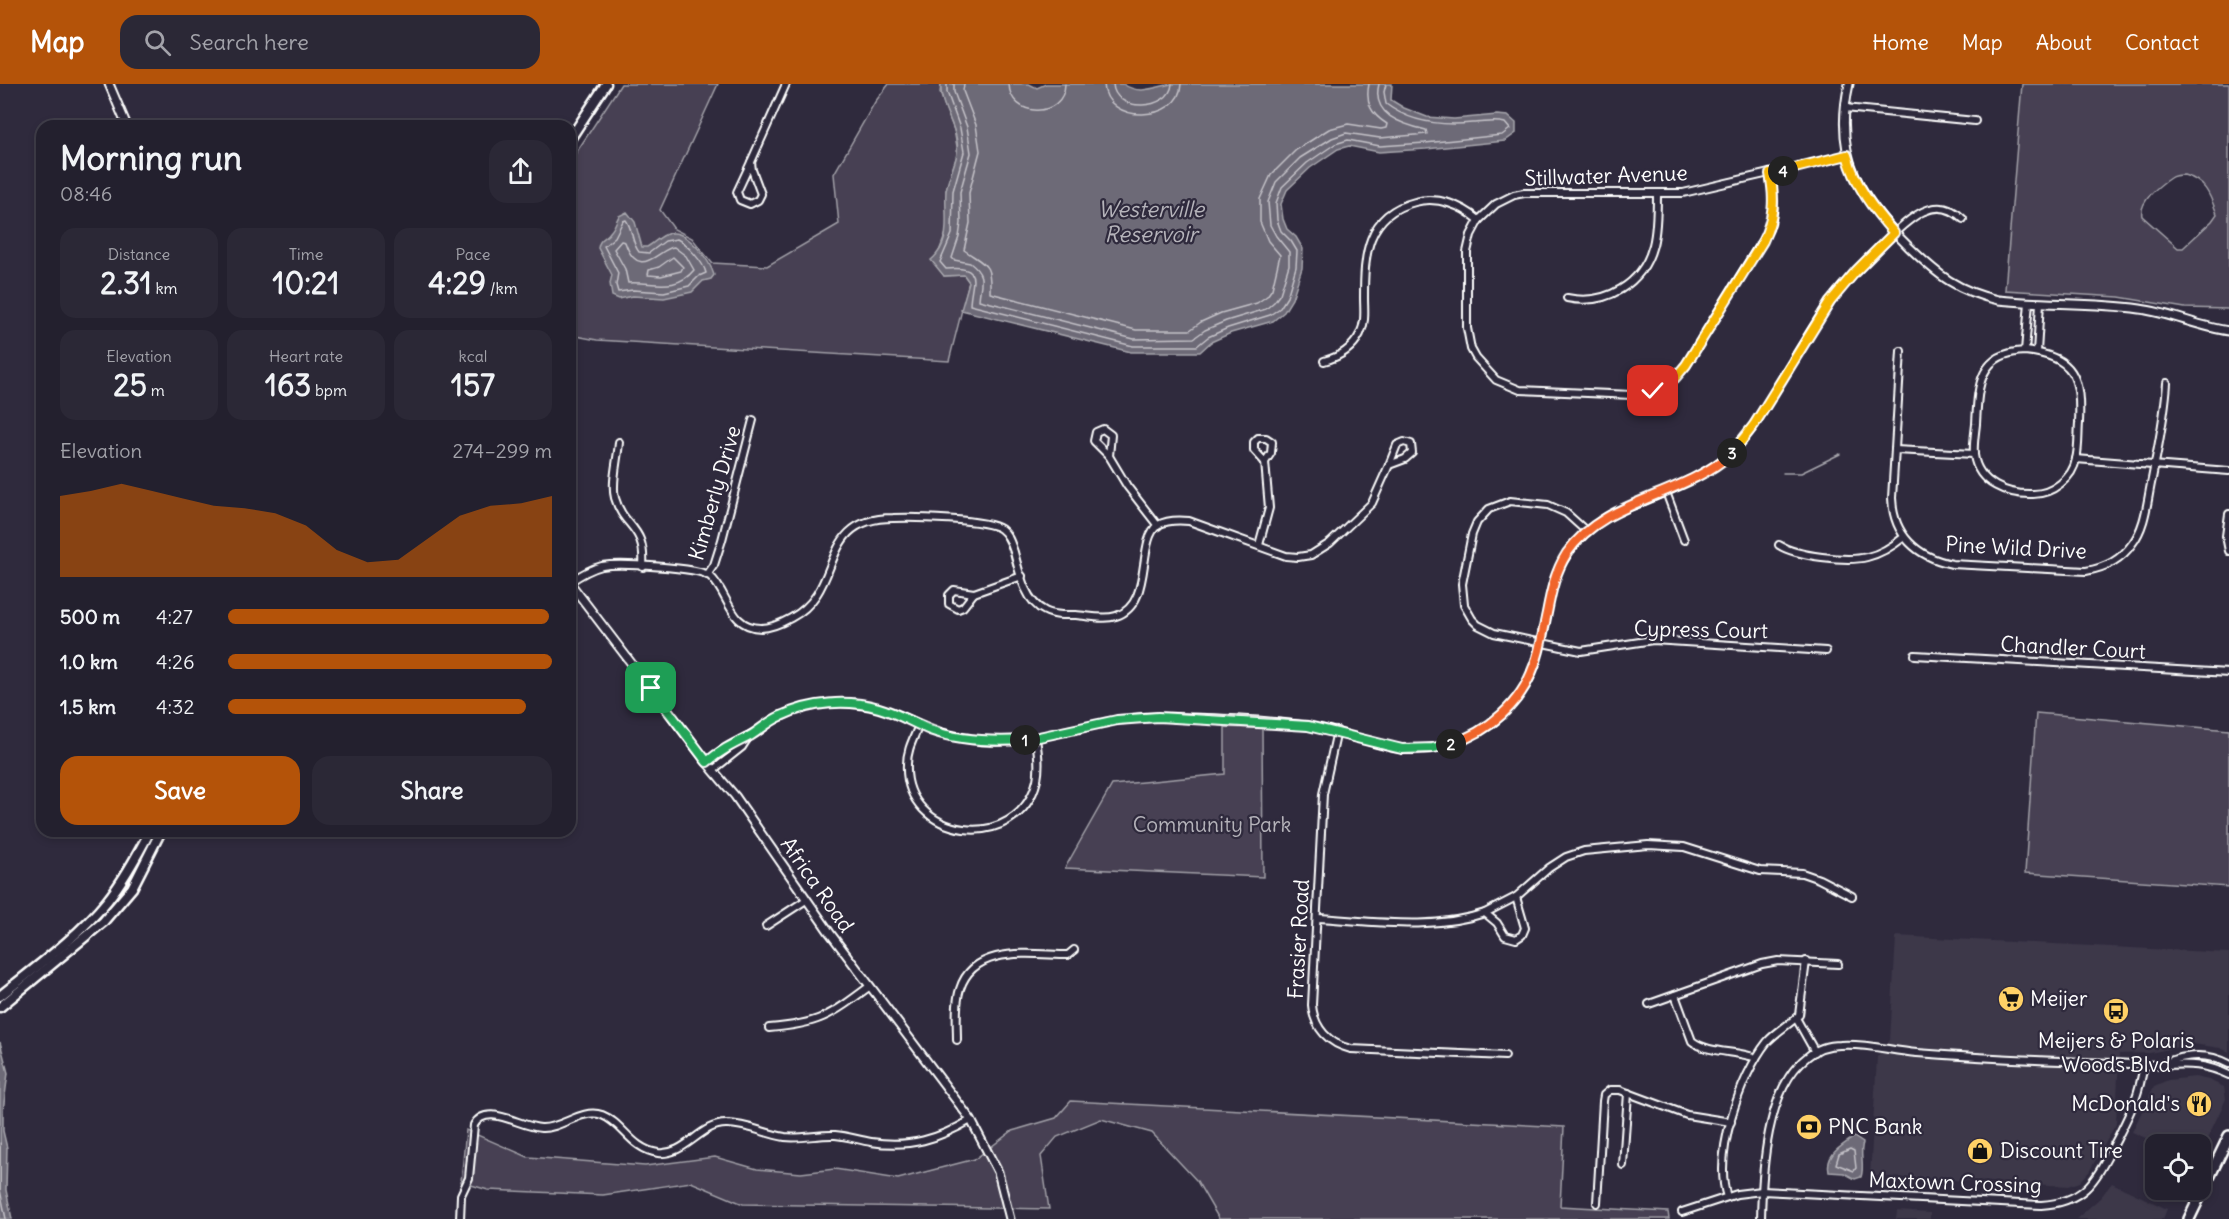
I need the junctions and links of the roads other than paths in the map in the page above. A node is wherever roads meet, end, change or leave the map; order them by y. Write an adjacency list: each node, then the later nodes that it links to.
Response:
1 (109, 84): 6 (street)
2 (606, 84): 8 (main road)
3 (786, 84): 10 (street)
4 (1849, 84): 5 (street)
5 (1845, 108): 7 (street); 9 (street)
6 (124, 120)
7 (1975, 121)
8 (576, 130)
9 (1847, 155): 11 (street, Stillwater Avenue); 15 (street)
10 (751, 162): 10 (street)
11 (1770, 174): 12 (street, Stillwater Avenue); 14 (street)
12 (1657, 194): 14 (street, Stillwater Avenue); 16 (street)
13 (1963, 219): 15 (street)
14 (1479, 220): 23 (street)
15 (1894, 233): 17 (street); 35 (street)
16 (1567, 298)
17 (2029, 302): 18 (street); 21 (street)
18 (2040, 303): 19 (street); 22 (street)
19 (2229, 331)
20 (1901, 351): 27 (street, Pine Wild Drive)
21 (2025, 351): 22 (street); 28 (street)
22 (2037, 352): 30 (street)
23 (1324, 361)
24 (2167, 384): 33 (street, Pine Wild Drive)
25 (753, 420): 45 (street, Kimberly Drive)
26 (619, 442): 44 (street)
27 (1895, 450): 28 (street); 39 (street, Pine Wild Drive)
28 (1974, 454): 30 (street)
29 (1109, 456): 37 (street)
30 (2076, 459): 33 (street)
31 (1265, 462): 41 (street)
32 (1389, 465): 41 (street)
33 (2155, 465): 34 (street); 39 (street, Pine Wild Drive)
34 (2229, 471)
35 (1666, 492): 38 (street); 40 (street)
36 (2229, 514): 43 (street)
37 (1158, 526): 41 (street); 46 (street)
38 (1587, 532): 50 (street); 50 (street, Cypress Court)
39 (1904, 537): 42 (street)
40 (1684, 540)
41 (1259, 545)
42 (1779, 545)
43 (2229, 551)
44 (643, 567): 45 (street); 47 (street)
45 (707, 575): 46 (street)
46 (1022, 576): 49 (street)
47 (576, 579)
48 (576, 591): 58 (street, Africa Road)
49 (974, 593)
50 (1540, 643): 51 (street, Cypress Court); 55 (street)
51 (1826, 651)
52 (1915, 655): 53 (street, Chandler Court)
53 (2229, 673)
54 (918, 724): 56 (street); 57 (street); 57 (street)
55 (1337, 731): 57 (street); 66 (street, Frasier Road)
56 (749, 736): 58 (street); 59 (street)
57 (1036, 739)
58 (707, 762): 59 (street, Africa Road)
59 (713, 770): 64 (street, Africa Road)
60 (147, 837): 68 (main road)
61 (158, 837): 68 (main road)
62 (1852, 896): 63 (street)
63 (1516, 897): 65 (street); 65 (street)
64 (806, 900): 67 (street); 72 (street, Africa Road)
65 (1485, 913): 66 (street)
66 (1317, 918): 80 (street, Frasier Road)
67 (766, 926)
68 (63, 950): 74 (main road)
69 (1074, 950): 78 (street)
70 (1806, 961): 71 (street); 73 (street); 76 (street)
71 (1838, 964)
72 (870, 986): 77 (street); 87 (street, Africa Road)
73 (1675, 995): 75 (street); 81 (street)
74 (1, 1001)
75 (1649, 1004)
76 (1796, 1018): 79 (street); 81 (street)
77 (769, 1028)
78 (957, 1041)
79 (1815, 1052): 82 (street); 91 (street)
80 (1505, 1056)
81 (1756, 1058): 88 (street)
82 (2144, 1064): 84 (street); 91 (street, Maxtown Crossing)
83 (2229, 1064): 84 (street)
84 (2162, 1065): 85 (street)
85 (2229, 1075)
86 (1628, 1093): 88 (street); 90 (street); 93 (street)
87 (970, 1120): 95 (street); 96 (street, Africa Road)
88 (1731, 1122): 92 (street)
89 (2229, 1136): 98 (main road)
90 (1623, 1165)
91 (1762, 1191): 92 (street, Maxtown Crossing); 97 (street)
92 (1727, 1197): 94 (street, Maxtown Crossing)
93 (1597, 1203)
94 (1682, 1212)
95 (460, 1219)
96 (1010, 1219)
97 (1761, 1219)
98 (2188, 1219)

